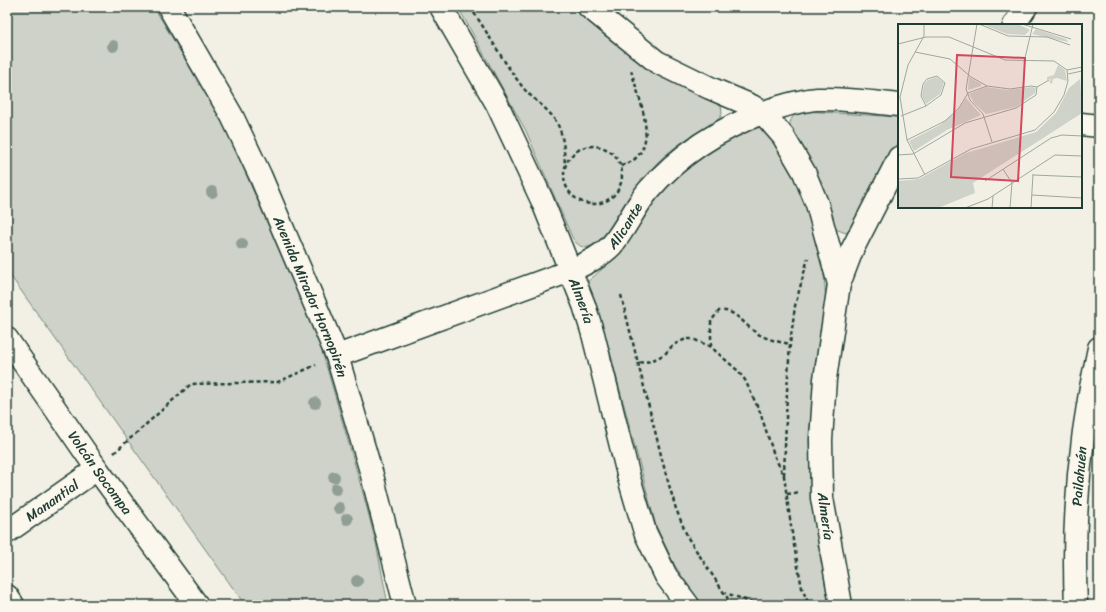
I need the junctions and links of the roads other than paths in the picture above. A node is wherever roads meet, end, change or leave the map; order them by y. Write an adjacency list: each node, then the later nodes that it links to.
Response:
1 (169, 7): 15 (street, Avenida Mirador Hornopirén)
2 (441, 7): 11 (street, Almería)
3 (589, 7): 7 (street, Almería)
4 (1026, 7): 5 (street)
5 (1015, 24)
6 (898, 105): 7 (street, Alicante)
7 (763, 113): 11 (street, Alicante); 12 (street, Almería)
8 (1082, 124): 9 (street)
9 (1099, 126)
10 (898, 160): 12 (street, Almería)
11 (570, 271): 15 (street, Alicante); 22 (street, Almería)
12 (839, 284): 23 (street, Almería)
13 (7, 339): 16 (street, Volcán Socompa)
14 (1099, 348): 24 (street, Pailahuén)
15 (337, 356): 21 (street, Avenida Mirador Hornopirén)
16 (97, 469): 17 (street, Manantial); 20 (street, Volcán Socompa)
17 (7, 532)
18 (7, 596): 19 (street)
19 (13, 605)
20 (197, 605)
21 (405, 605)
22 (688, 605)
23 (841, 605)
24 (1076, 605)

